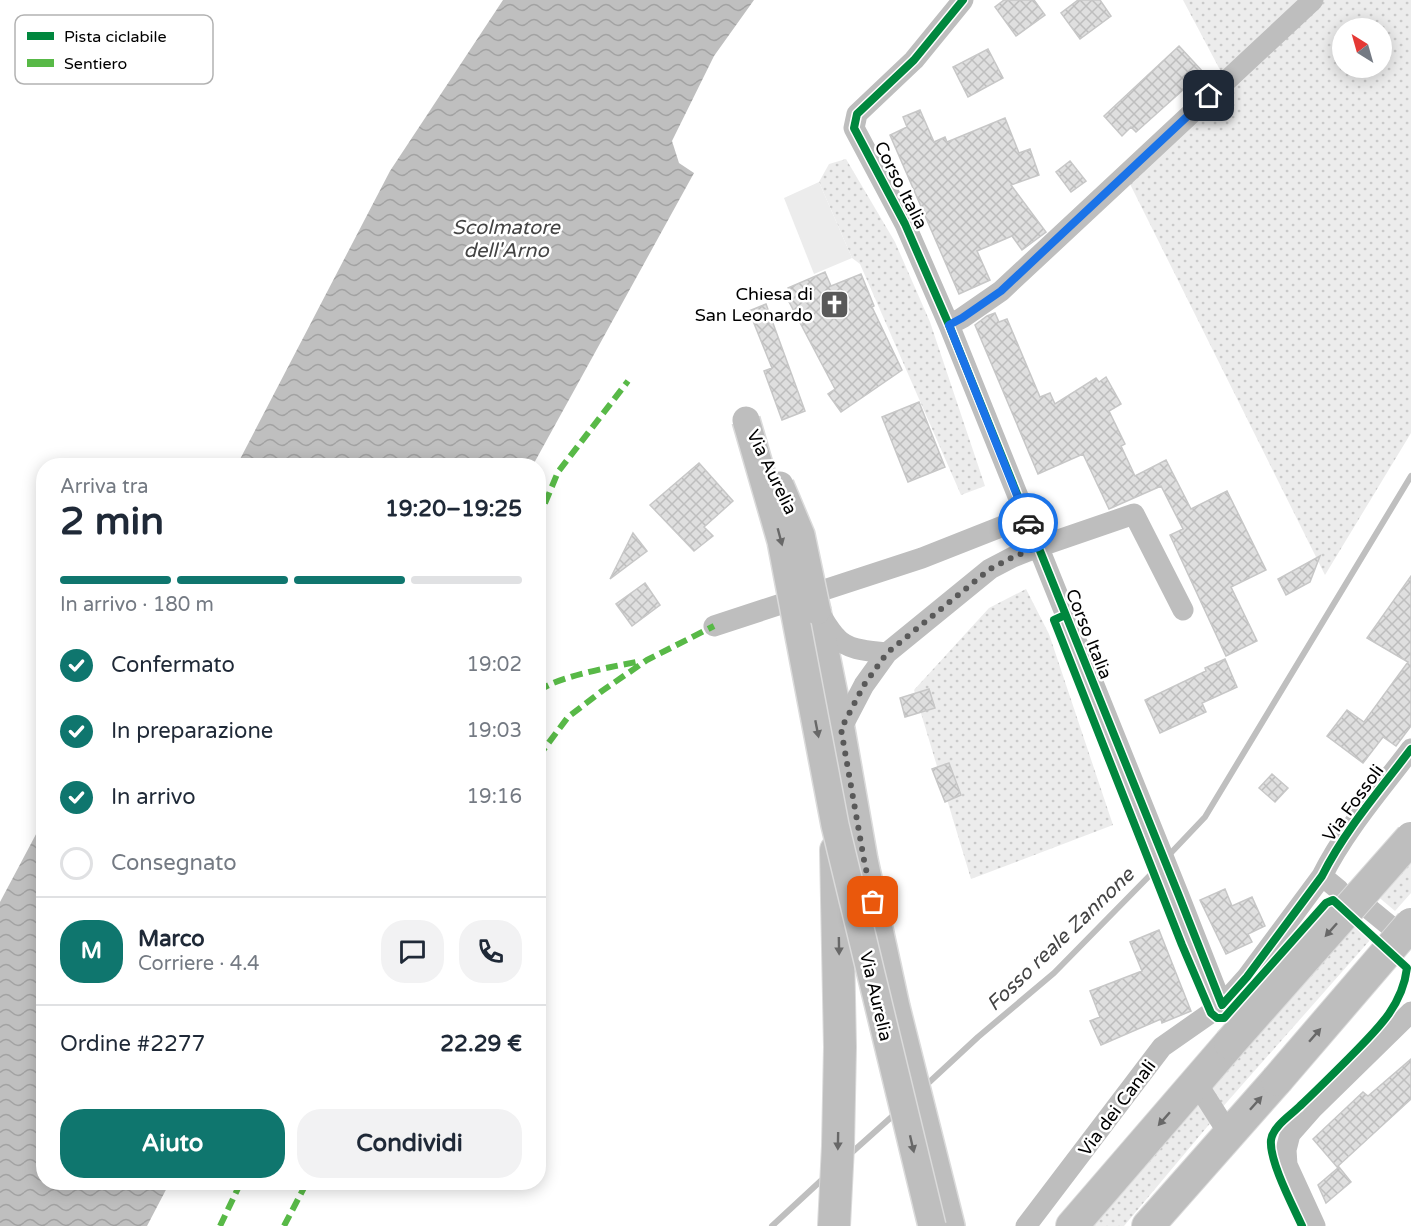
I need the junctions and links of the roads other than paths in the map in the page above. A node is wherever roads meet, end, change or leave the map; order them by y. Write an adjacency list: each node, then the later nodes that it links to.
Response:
1 (963, 0): 3 (street, Corso Italia)
2 (1313, 0): 3 (street)
3 (949, 325): 4 (street, Corso Italia)
4 (1026, 517): 5 (street, Corso Italia); 8 (street)
5 (1038, 547): 6 (street); 9 (street); 17 (street, Corso Italia)
6 (1183, 610)
7 (818, 611): 9 (street); 10 (main road, Via Aurelia); 12 (main road, Via Aurelia, one-way to 12, bridge)
8 (714, 626)
9 (887, 653): 10 (street)
10 (841, 729): 23 (main road, Via Aurelia)
11 (1411, 749): 14 (street, Via Fossoli)
12 (835, 825): 21 (highway, one-way to 21, bridge); 22 (main road, Via Aurelia, one-way to 22, bridge)
13 (1411, 838): 15 (highway, bridge)
14 (1322, 876): 15 (street); 17 (street)
15 (1348, 895): 16 (street); 19 (highway, one-way to 19, bridge)
16 (1406, 929): 20 (highway, one-way to 16, bridge)
17 (1222, 1005): 24 (street, Via dei Canali)
18 (1411, 1012): 27 (street)
19 (1196, 1082): 20 (street); 25 (highway, one-way to 25)
20 (1229, 1134): 26 (highway)
21 (834, 1226)
22 (932, 1226)
23 (951, 1226)
24 (1026, 1226)
25 (1071, 1226)
26 (1148, 1226)
27 (1315, 1226)

